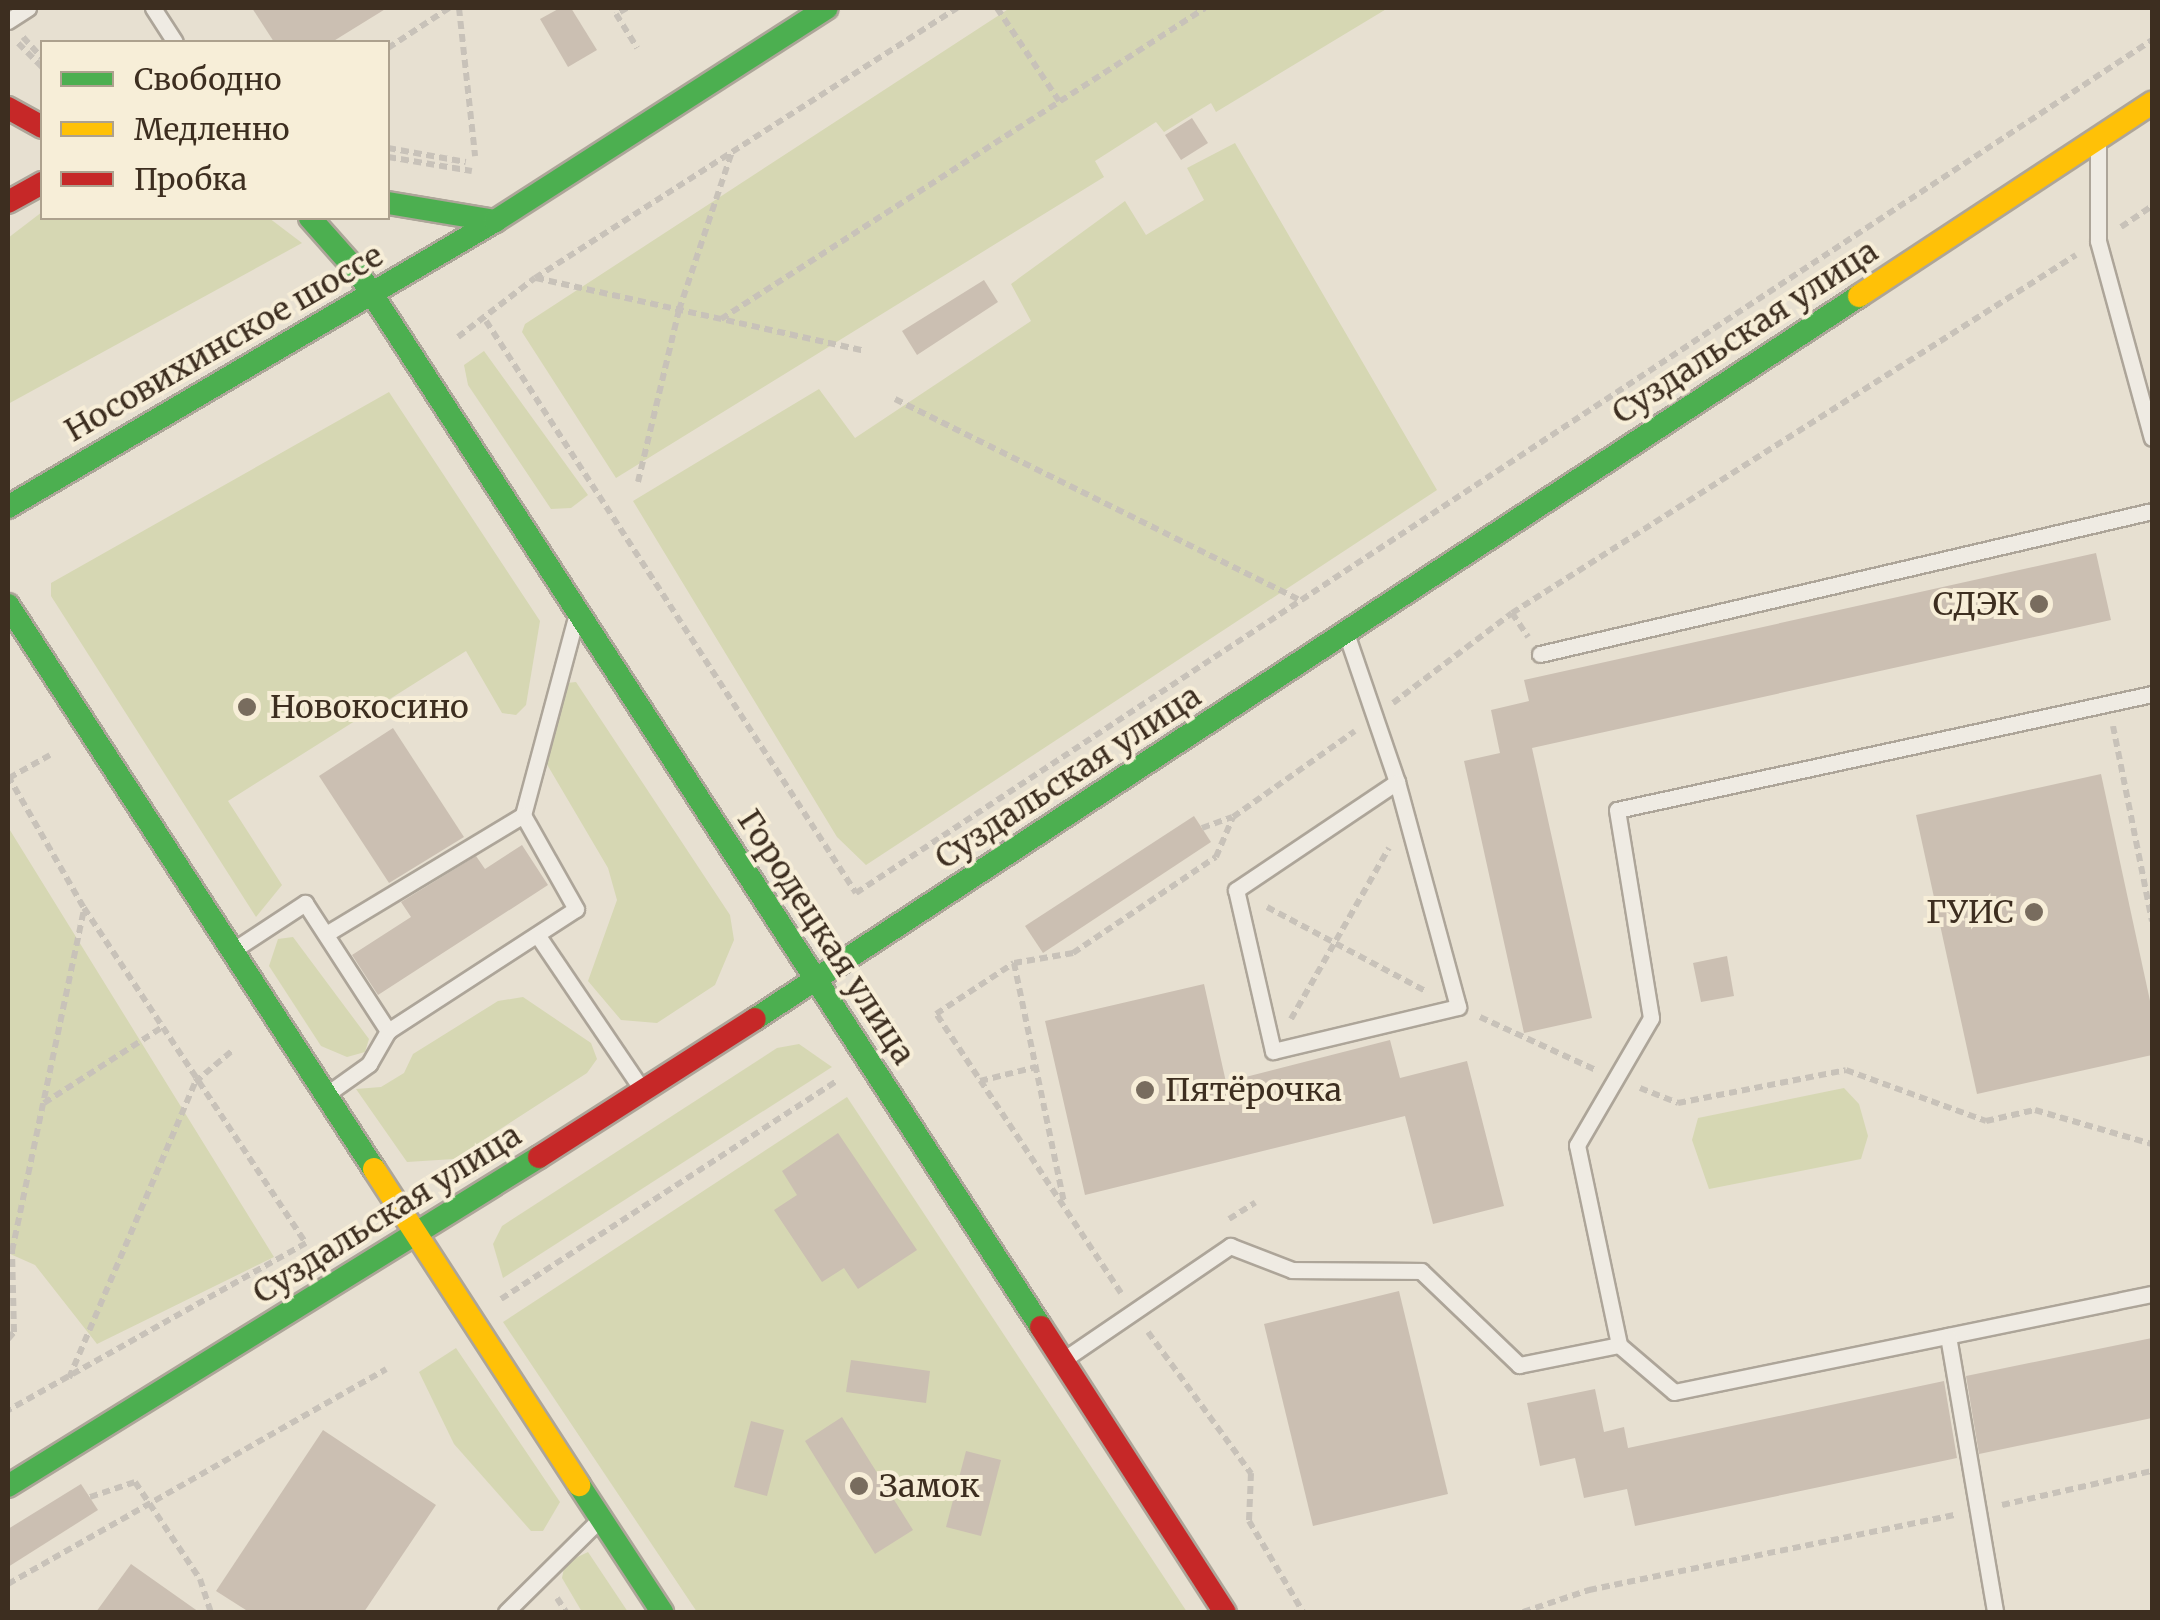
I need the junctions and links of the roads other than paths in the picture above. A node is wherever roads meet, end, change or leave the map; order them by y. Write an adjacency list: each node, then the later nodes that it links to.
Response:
1 (28, 8): 4 (lane)
2 (154, 8): 5 (lane)
3 (826, 8): 14 (street, Носовихинское шоссе)
4 (8, 21)
5 (175, 40)
6 (2152, 103): 9 (street, Суздальская улица)
7 (8, 108): 8 (street)
8 (40, 126)
9 (2098, 139): 16 (lane); 21 (street, Суздальская улица)
10 (40, 184): 11 (street)
11 (8, 202)
12 (390, 202): 14 (street)
13 (312, 220): 15 (street, Городецкая улица)
14 (495, 221): 15 (street, Носовихинское шоссе)
15 (373, 296): 17 (street, Носовихинское шоссе); 20 (street, Городецкая улица)
16 (2152, 438)
17 (8, 507)
18 (2152, 511): 22 (lane)
19 (8, 605): 28 (street)
20 (577, 612): 25 (lane); 29 (street, Городецкая улица)
21 (1345, 632): 24 (lane); 29 (street, Суздальская улица)
22 (1540, 654)
23 (2152, 694): 36 (lane)
24 (1397, 782): 24 (lane)
25 (523, 815): 26 (lane); 27 (lane)
26 (326, 934): 28 (lane); 30 (lane)
27 (538, 936): 30 (lane); 31 (lane)
28 (230, 952): 32 (street)
29 (816, 981): 31 (street, Суздальская улица); 37 (street, Городецкая улица)
30 (388, 1031): 32 (lane)
31 (644, 1091): 33 (street, Суздальская улица)
32 (324, 1096): 33 (street)
33 (416, 1237): 38 (street, Суздальская улица); 39 (street)
34 (2152, 1294): 35 (lane)
35 (1948, 1336): 36 (lane); 43 (lane)
36 (1619, 1345): 37 (lane)
37 (1061, 1362): 42 (street, Городецкая улица)
38 (8, 1486)
39 (600, 1519): 40 (lane); 41 (street)
40 (506, 1612)
41 (662, 1612)
42 (1225, 1612)
43 (1995, 1612)

